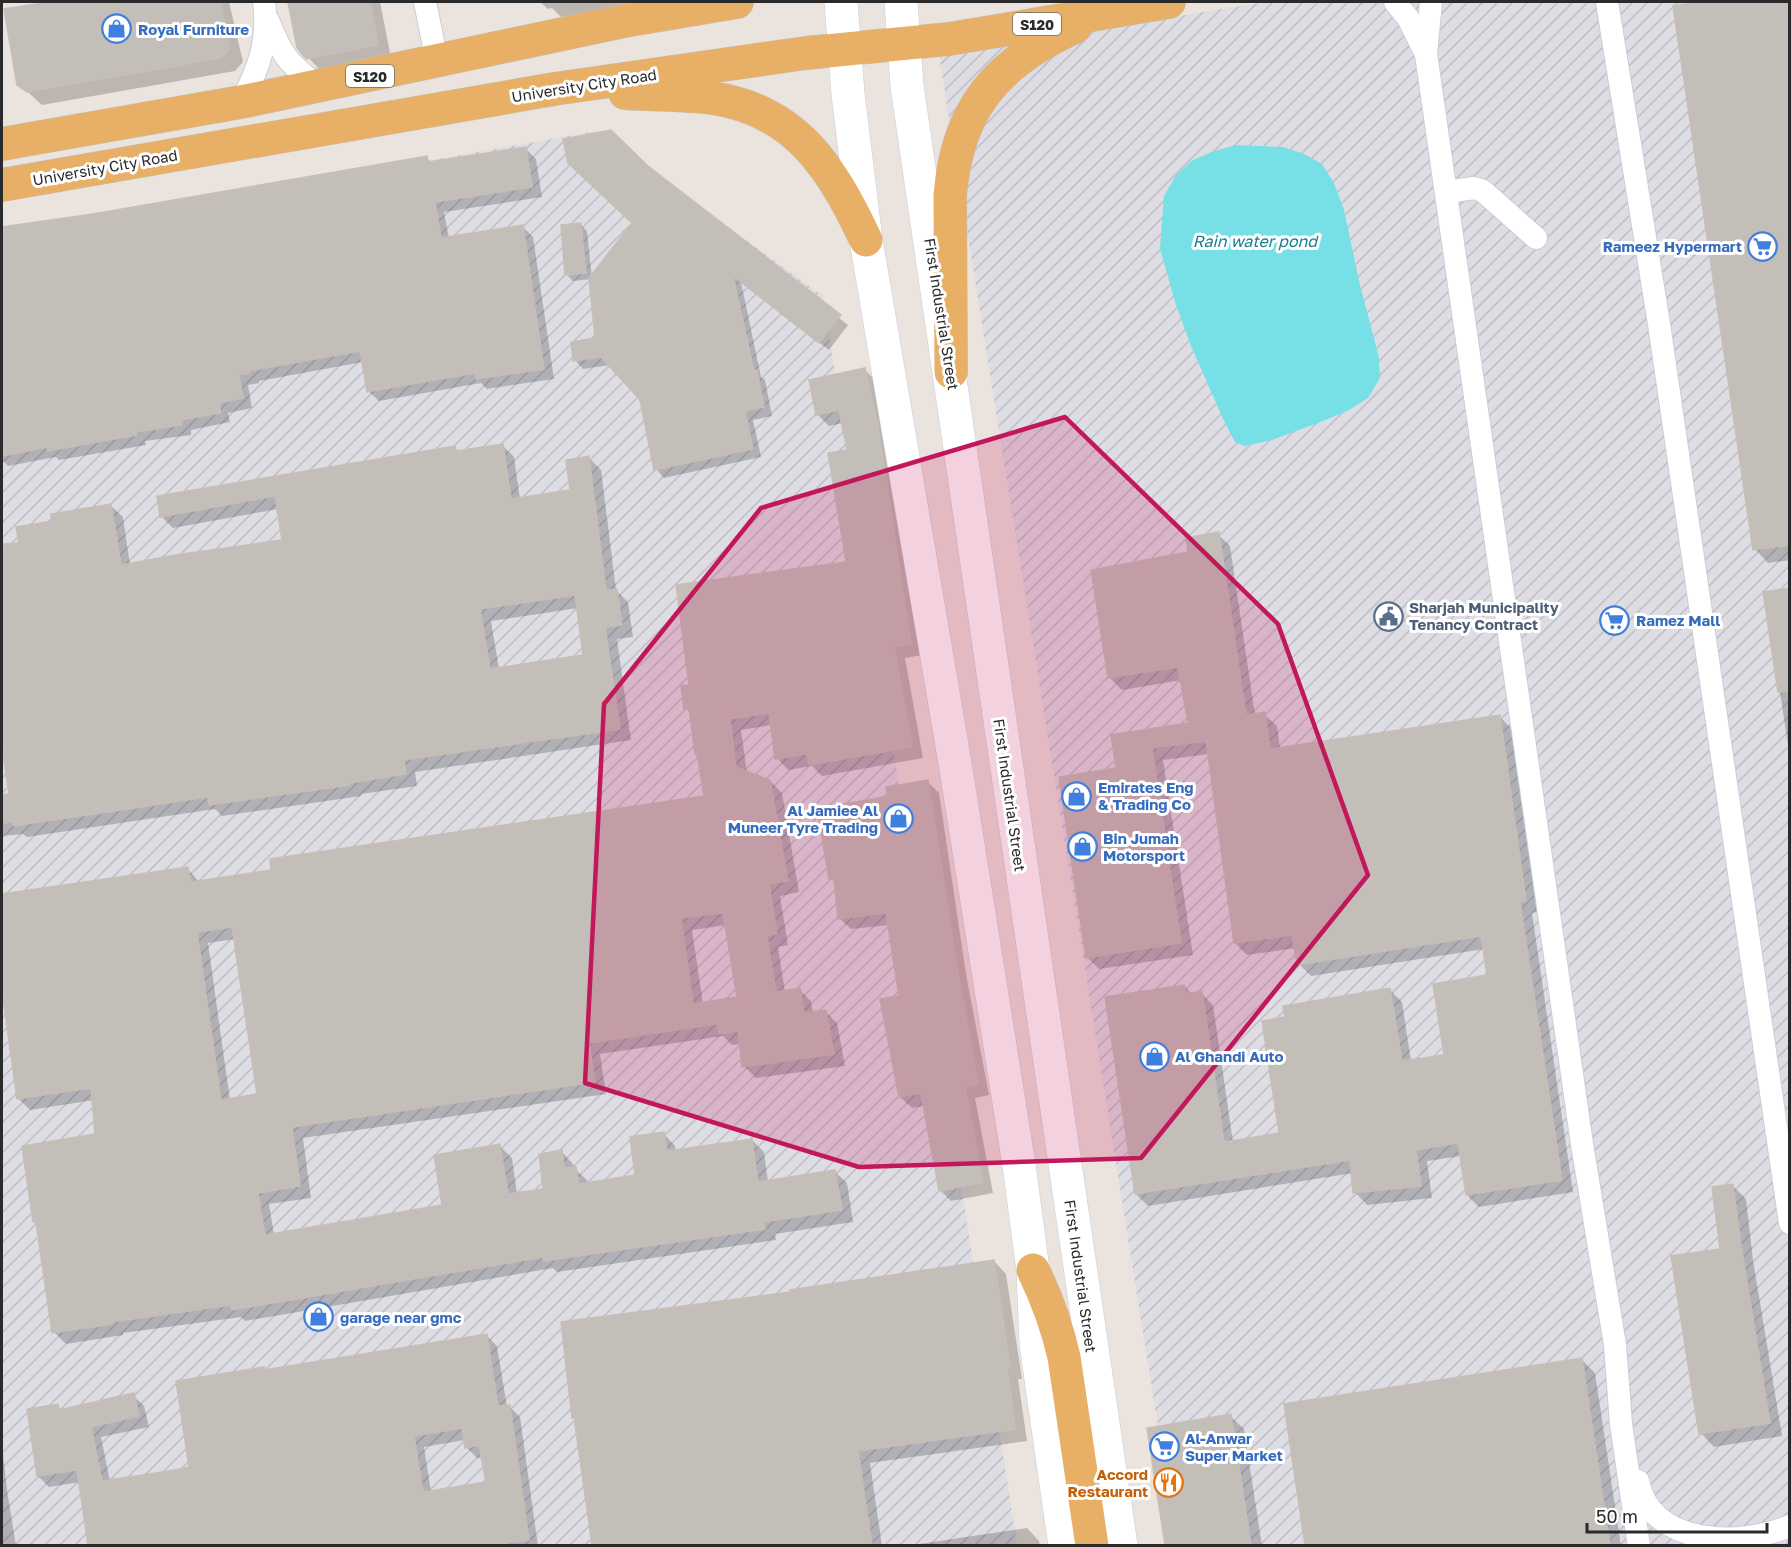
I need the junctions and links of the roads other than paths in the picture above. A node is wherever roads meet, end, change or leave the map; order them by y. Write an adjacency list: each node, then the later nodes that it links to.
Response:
1 (425, 2): 16 (street)
2 (679, 2): 12 (main road)
3 (738, 2): 12 (main road, S120)
4 (841, 2): 14 (main road)
5 (901, 2): 13 (main road, First Industrial Street)
6 (1169, 2): 11 (main road, University City Road / S120)
7 (1395, 2): 15 (street)
8 (1431, 2): 15 (street)
9 (1607, 2): 26 (street)
10 (265, 9): 17 (street); 19 (street)
11 (1109, 11): 13 (main road, University City Road / S120); 25 (main road)
12 (624, 21): 16 (main road, S120)
13 (904, 44): 14 (main road, University City Road / S120); 25 (main road, First Industrial Street)
14 (844, 49): 18 (main road, University City Road / S120); 24 (main road)
15 (1426, 54): 22 (street)
16 (437, 61): 17 (main road, S120)
17 (319, 87): 19 (main road, S120)
18 (554, 88): 21 (main road, University City Road / S120); 24 (main road)
19 (241, 102): 20 (main road, S120)
20 (2, 144)
21 (2, 185)
22 (1446, 192): 23 (street); 28 (street)
23 (1536, 238)
24 (866, 240): 27 (main road)
25 (951, 372): 32 (main road, First Industrial Street)
26 (1790, 1223)
27 (1033, 1270): 30 (main road); 31 (main road)
28 (1621, 1424): 29 (street); 33 (street)
29 (1790, 1526)
30 (1065, 1545)
31 (1092, 1545)
32 (1121, 1545)
33 (1639, 1545)

